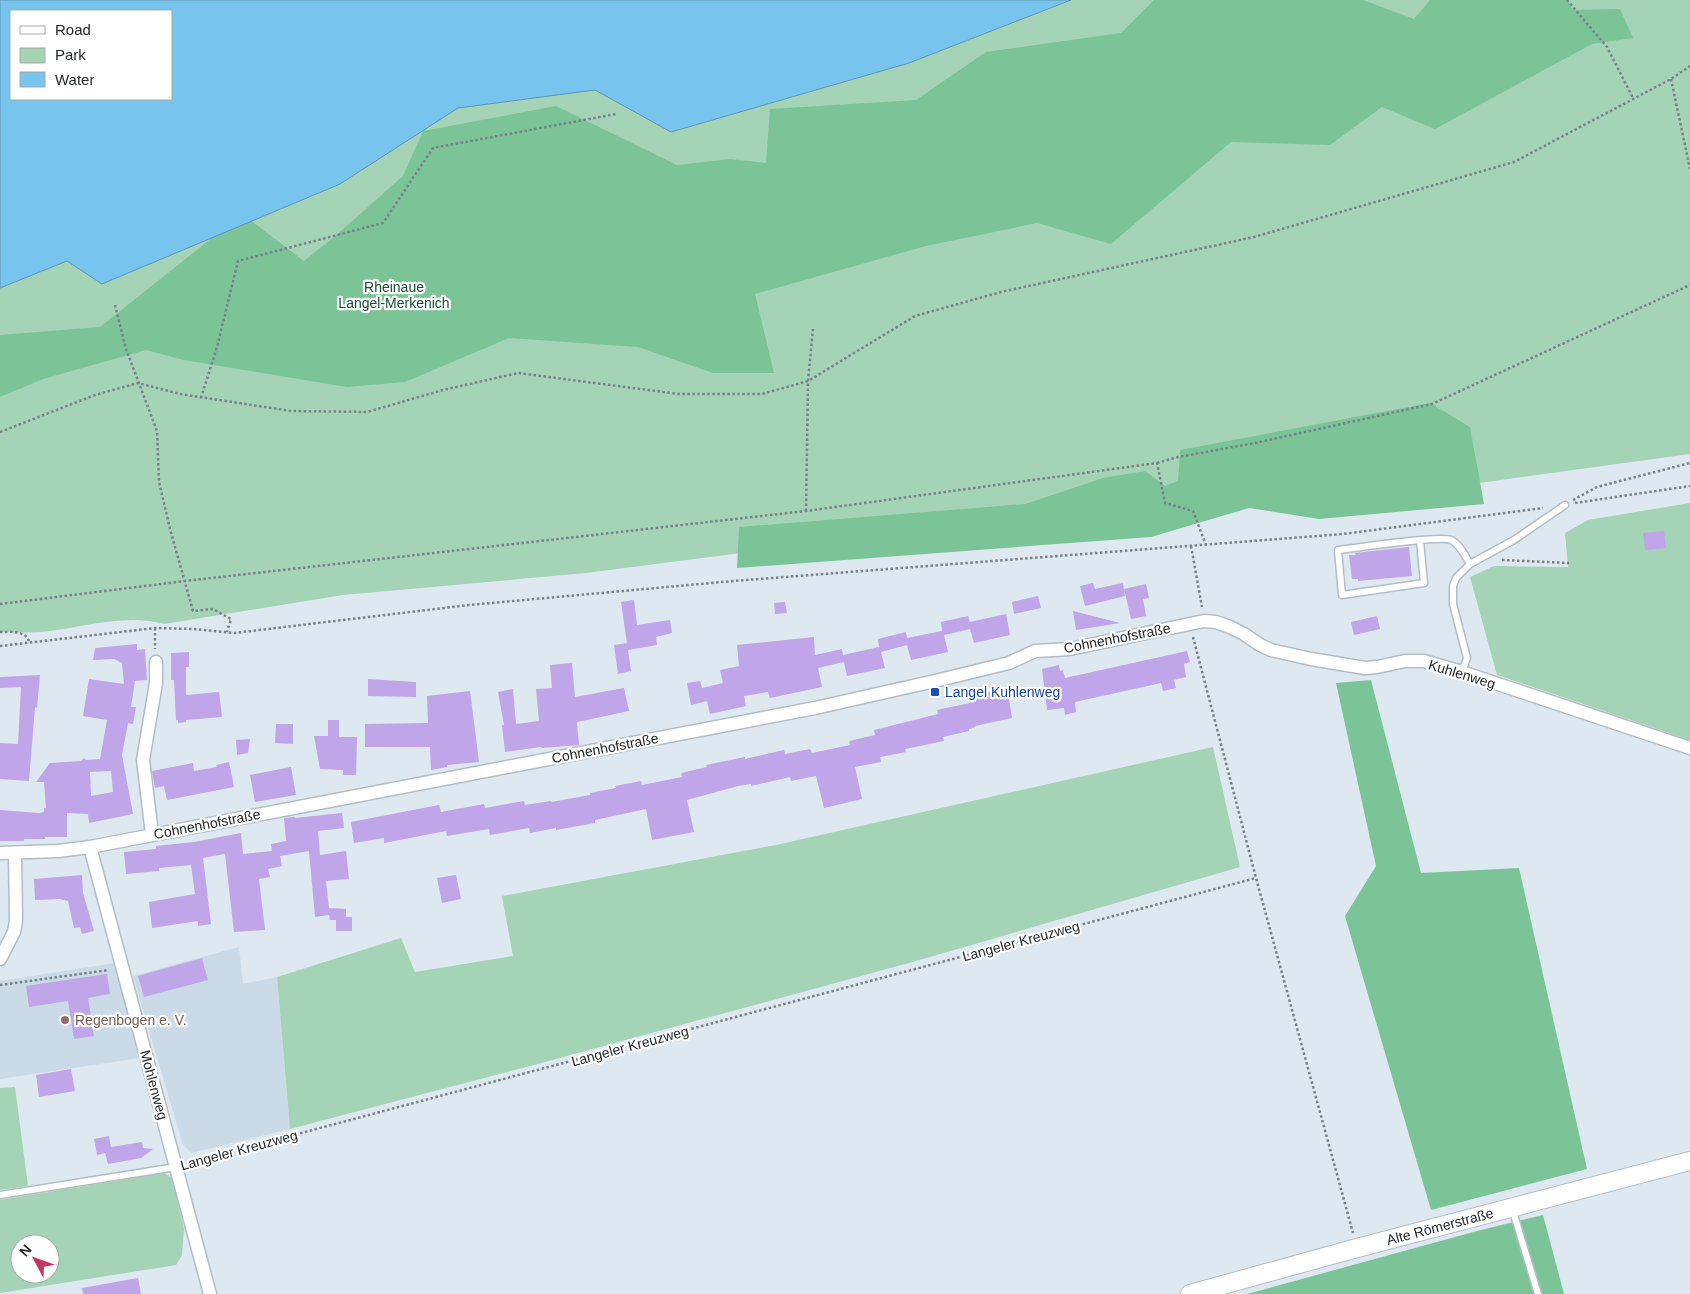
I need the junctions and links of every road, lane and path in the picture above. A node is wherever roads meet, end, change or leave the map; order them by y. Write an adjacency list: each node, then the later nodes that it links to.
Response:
1 (1567, 0): 4 (path)
2 (1690, 66): 3 (path)
3 (1671, 79): 4 (path); 6 (path)
4 (1633, 98): 10 (path)
5 (616, 114): 12 (path)
6 (1690, 169)
7 (1690, 285): 14 (path)
8 (115, 305): 11 (path)
9 (813, 328): 10 (path)
10 (808, 381): 12 (path); 18 (path)
11 (138, 383): 12 (path); 13 (path); 25 (path)
12 (201, 398)
13 (0, 432)
14 (1157, 463): 18 (path); 20 (path)
15 (1690, 463): 17 (path)
16 (1690, 486): 17 (path)
17 (1565, 504): 20 (path); 24 (lane)
18 (806, 511): 25 (path)
19 (1420, 541): 19 (lane); 24 (lane)
20 (1206, 545): 21 (path)
21 (1190, 546): 27 (path); 31 (path)
22 (1498, 560): 23 (path)
23 (1569, 563)
24 (1470, 564): 35 (lane)
25 (185, 581): 26 (path); 31 (path)
26 (0, 604)
27 (1204, 621): 28 (street, Cohnenhofstraße); 35 (street, Kuhlenweg)
28 (1189, 624): 37 (street, Cohnenhofstraße); 41 (path)
29 (155, 628): 31 (path); 32 (path); 34 (path)
30 (0, 632): 32 (path)
31 (227, 632)
32 (29, 642): 33 (path)
33 (0, 646)
34 (156, 662): 37 (street)
35 (1462, 672): 36 (street, Kuhlenweg)
36 (1690, 748)
37 (152, 834): 38 (street, Cohnenhofstraße)
38 (90, 847): 40 (street, Cohnenhofstraße); 43 (street, Mohlenweg)
39 (0, 853): 40 (street, Cohnenhofstraße)
40 (15, 853): 42 (street)
41 (1256, 878): 46 (path, Langeler Kreuzweg); 49 (path)
42 (0, 959)
43 (123, 968): 44 (path); 46 (street, Mohlenweg)
44 (0, 985)
45 (1690, 1161): 48 (street, Alte Römerstraße)
46 (176, 1167): 47 (lane, Langeler Kreuzweg); 50 (street, Mohlenweg)
47 (0, 1195)
48 (1512, 1207): 49 (street, Alte Römerstraße); 52 (lane)
49 (1357, 1248): 51 (street, Alte Römerstraße)
50 (210, 1294)
51 (1190, 1294)
52 (1538, 1294)

